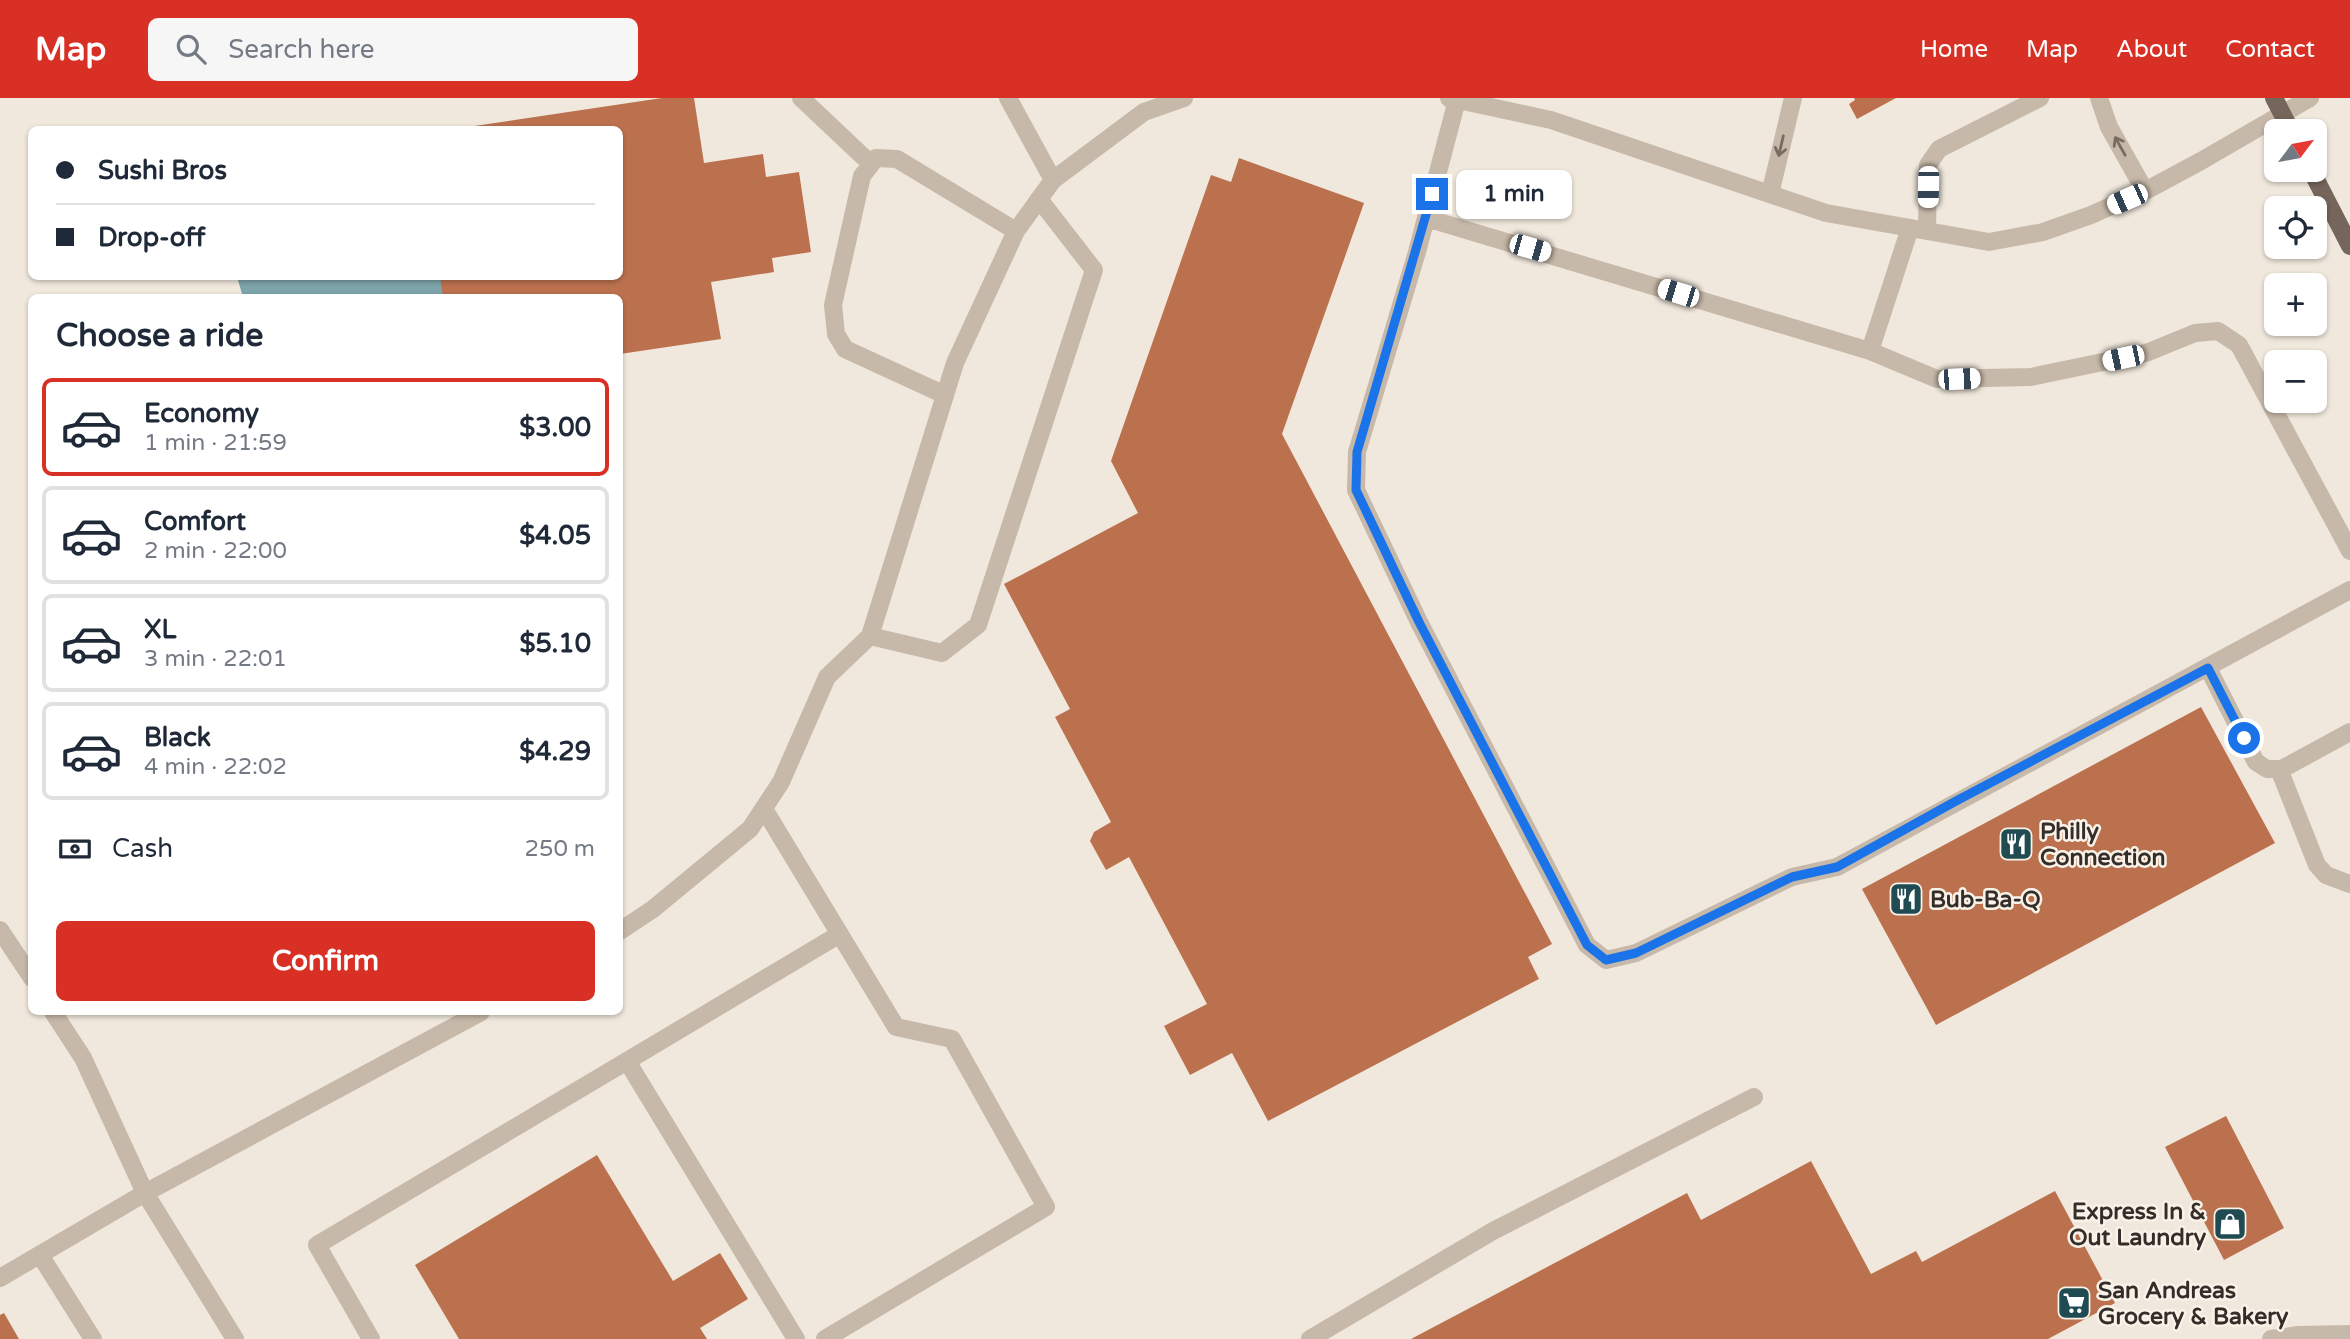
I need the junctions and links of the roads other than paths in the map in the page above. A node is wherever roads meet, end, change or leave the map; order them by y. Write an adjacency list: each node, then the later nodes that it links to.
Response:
1 (801, 98): 13 (street)
2 (1008, 98): 14 (street)
3 (1184, 98): 14 (street)
4 (1793, 98): 17 (street, one-way to 17)
5 (2040, 98): 20 (street)
6 (2099, 98): 16 (street, one-way to 6)
7 (2274, 98): 11 (main road)
8 (2310, 98): 11 (street)
9 (1453, 99): 10 (street); 19 (street)
10 (1495, 103): 17 (street)
11 (2283, 114): 12 (main road); 16 (street)
12 (2285, 119)
13 (871, 164): 21 (street); 24 (street)
14 (1053, 180): 18 (street)
15 (2317, 182): 22 (main road)
16 (2145, 191): 20 (street)
17 (1770, 194): 20 (street)
18 (1039, 199): 21 (street); 27 (street)
19 (1426, 218): 23 (street); 28 (street)
20 (1918, 229): 23 (street)
21 (1016, 231): 24 (street)
22 (2350, 246)
23 (1870, 351): 25 (street)
24 (945, 395): 27 (street)
25 (2350, 551)
26 (2350, 590): 28 (street)
27 (870, 636): 31 (street)
28 (2208, 668): 30 (street)
29 (2350, 732): 30 (street)
30 (2279, 769): 32 (street)
31 (764, 809): 33 (street); 35 (street)
32 (2350, 884)
33 (623, 929)
34 (0, 930): 36 (street)
35 (839, 934): 39 (street); 49 (street)
36 (28, 972)
37 (55, 1015): 41 (street)
38 (475, 1015): 41 (street)
39 (627, 1061): 47 (street); 48 (street)
40 (1754, 1097): 50 (street)
41 (145, 1193): 42 (street); 46 (street)
42 (40, 1255): 43 (street); 45 (street)
43 (0, 1278)
44 (2350, 1334): 51 (street)
45 (93, 1339)
46 (235, 1339)
47 (371, 1339)
48 (796, 1339)
49 (825, 1339)
50 (1310, 1339)
51 (2271, 1339)

